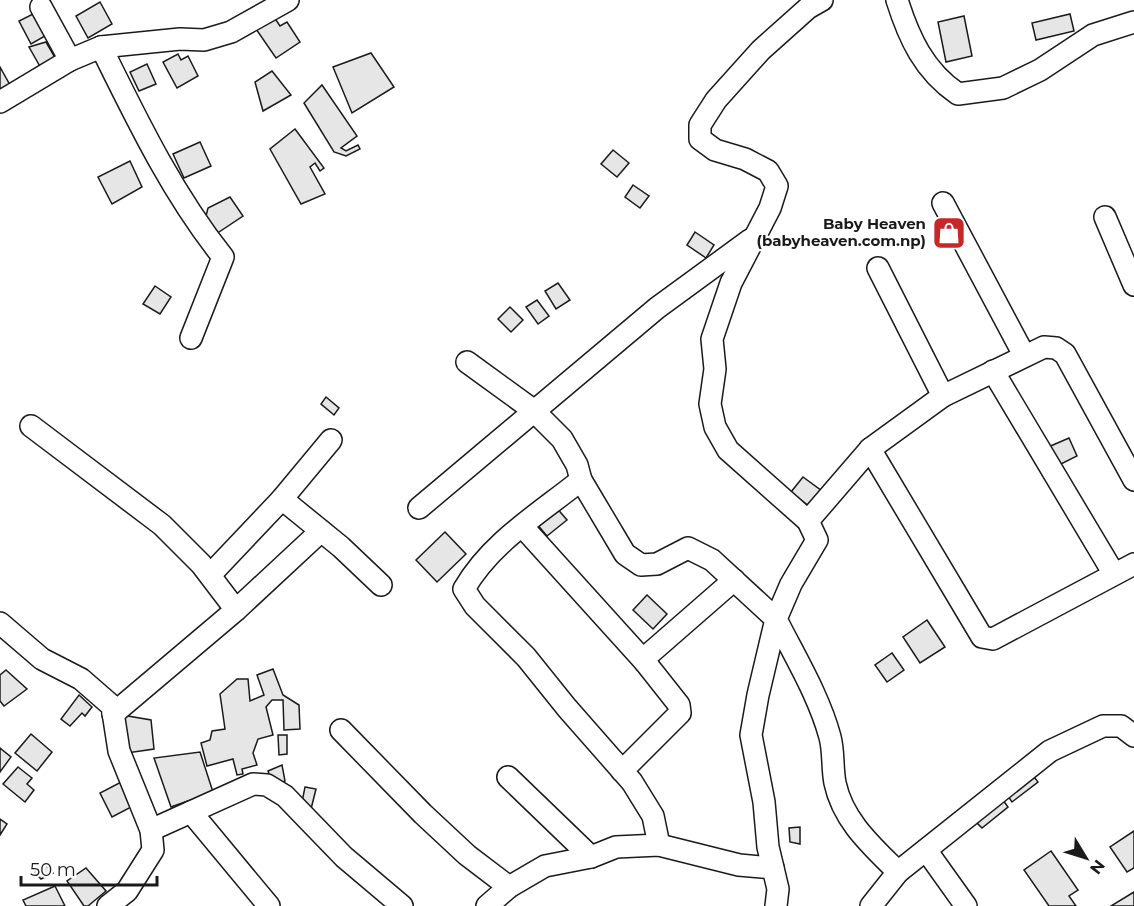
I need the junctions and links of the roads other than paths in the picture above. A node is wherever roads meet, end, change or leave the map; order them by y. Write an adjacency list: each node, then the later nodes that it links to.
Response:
1 (288, 0): 6 (street)
2 (822, 0): 11 (street)
3 (897, 0): 5 (street)
4 (45, 2): 7 (street)
5 (1134, 22)
6 (101, 47): 7 (street); 14 (street)
7 (70, 60): 8 (street)
8 (0, 102)
9 (943, 203): 15 (street)
10 (1105, 217): 13 (street)
11 (755, 236): 19 (street); 27 (street)
12 (878, 268): 18 (street)
13 (1134, 285)
14 (191, 338)
15 (1024, 356): 17 (street); 24 (street)
16 (467, 362): 19 (street)
17 (993, 371): 18 (street); 32 (street)
18 (943, 396): 22 (street)
19 (533, 410): 23 (street); 26 (street)
20 (31, 426): 31 (street)
21 (331, 441): 25 (street)
22 (870, 449): 27 (street); 32 (street)
23 (582, 480): 28 (street); 33 (street)
24 (1134, 480)
25 (282, 498): 29 (street); 31 (street)
26 (419, 508)
27 (808, 520): 36 (street)
28 (522, 526): 38 (street); 42 (street)
29 (321, 531): 34 (street); 35 (street)
30 (1134, 564): 32 (street)
31 (210, 574): 35 (street)
32 (1114, 574)
33 (734, 580): 36 (street); 38 (street)
34 (381, 585)
35 (236, 610): 39 (street)
36 (776, 619): 49 (street); 50 (street)
37 (0, 623): 39 (street)
38 (645, 662): 42 (street)
39 (113, 714): 45 (street)
40 (341, 730): 51 (street)
41 (1134, 736): 47 (street)
42 (622, 771): 46 (street)
43 (508, 777): 48 (street)
44 (191, 812): 45 (street); 54 (street); 55 (street)
45 (151, 830): 53 (street)
46 (659, 846): 48 (street); 49 (street)
47 (926, 850): 50 (street); 58 (street)
48 (591, 856): 51 (street)
49 (773, 868): 56 (street)
50 (898, 872): 57 (street)
51 (509, 887): 52 (street)
52 (491, 904)
53 (108, 906)
54 (269, 906)
55 (402, 906)
56 (776, 906)
57 (871, 906)
58 (966, 906)

